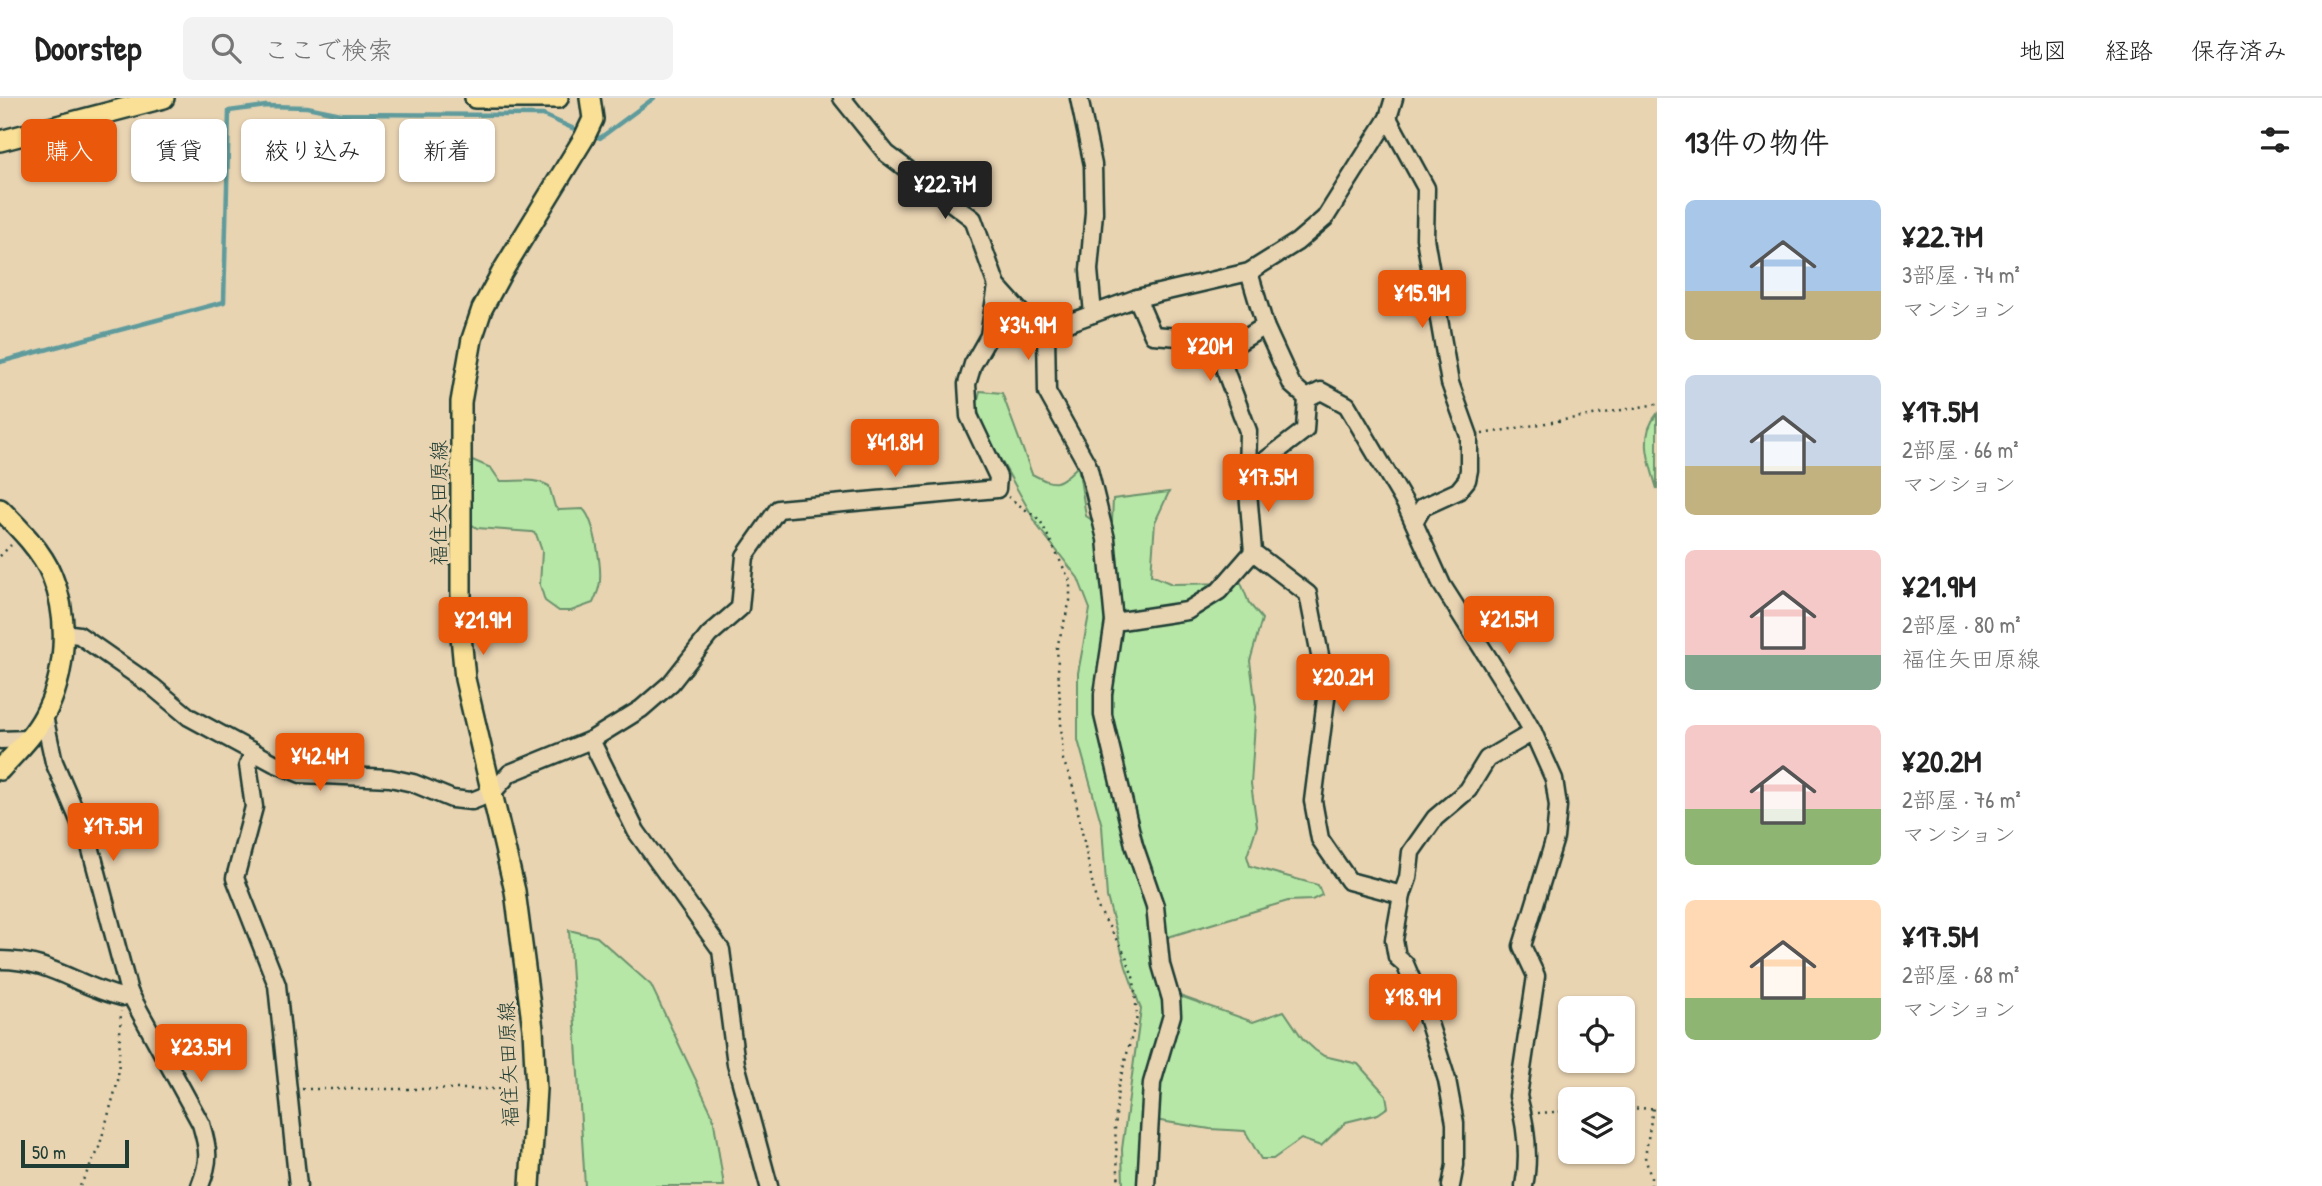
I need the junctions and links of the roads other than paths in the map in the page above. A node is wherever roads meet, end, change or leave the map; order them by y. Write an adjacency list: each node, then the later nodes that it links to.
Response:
1 (164, 98): 9 (main road)
2 (475, 98): 3 (main road)
3 (558, 98)
4 (590, 98): 31 (main road, 福住矢田原線)
5 (842, 98): 11 (street)
6 (1079, 98): 13 (street)
7 (1397, 99): 8 (street)
8 (1388, 118): 10 (street); 20 (street)
9 (0, 141)
10 (1249, 272): 12 (street); 14 (street)
11 (997, 286): 15 (street); 28 (street)
12 (1137, 298): 13 (street); 16 (street)
13 (1093, 314): 15 (street)
14 (1265, 326): 17 (street); 18 (street)
15 (1046, 331): 22 (street)
16 (1179, 337)
17 (1307, 398): 18 (street); 20 (street)
18 (1247, 479): 21 (street)
19 (0, 509): 23 (main road)
20 (1414, 522): 25 (street)
21 (1253, 552): 22 (street); 32 (street)
22 (1114, 622): 39 (street)
23 (64, 633): 24 (main road); 29 (street)
24 (44, 716): 26 (main road); 34 (street)
25 (1533, 732): 32 (street); 41 (street)
26 (28, 739): 27 (street); 30 (main road)
27 (0, 740)
28 (591, 740): 31 (street); 38 (street)
29 (254, 752): 31 (street); 36 (street)
30 (0, 771)
31 (492, 793): 37 (main road, 福住矢田原線)
32 (1402, 895): 40 (street)
33 (0, 961): 34 (street)
34 (126, 994): 35 (street)
35 (200, 1186)
36 (298, 1186)
37 (530, 1186)
38 (769, 1186)
39 (1146, 1186)
40 (1451, 1186)
41 (1524, 1186)

